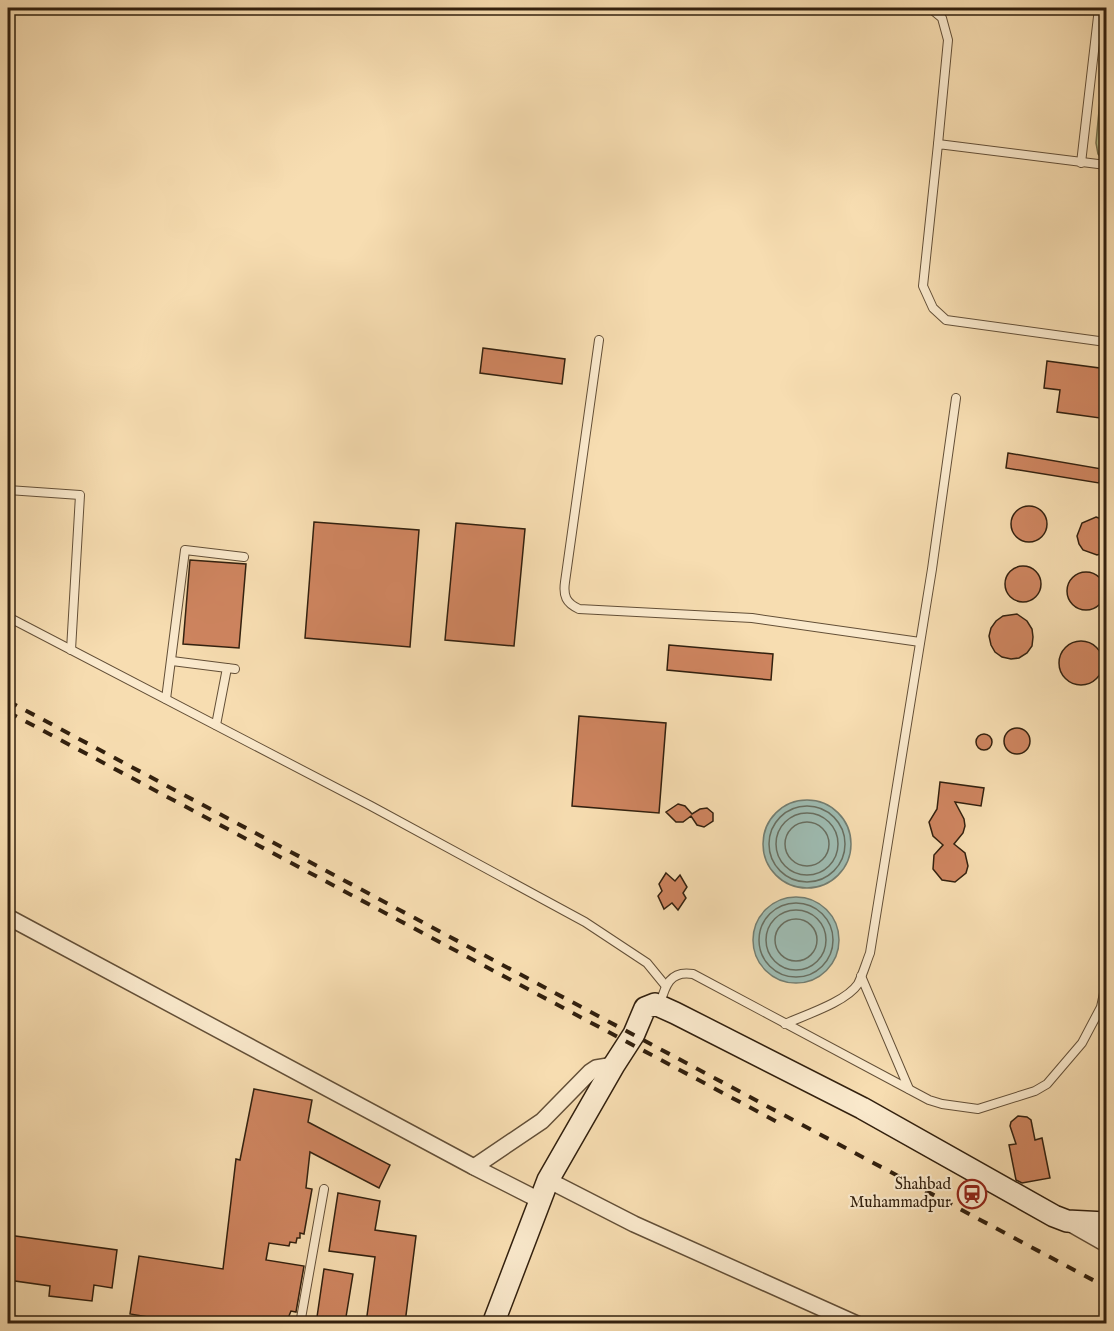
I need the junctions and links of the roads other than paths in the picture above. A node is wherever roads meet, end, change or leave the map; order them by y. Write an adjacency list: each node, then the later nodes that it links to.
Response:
1 (930, 8): 3 (lane)
2 (1099, 8): 4 (lane)
3 (938, 144): 4 (lane); 7 (lane)
4 (1081, 163): 5 (lane)
5 (1107, 165)
6 (599, 340): 12 (lane)
7 (1107, 342)
8 (956, 398): 12 (lane)
9 (8, 490): 13 (lane)
10 (244, 557): 14 (lane)
11 (8, 617): 13 (lane)
12 (920, 642): 18 (lane)
13 (71, 650): 15 (lane)
14 (172, 662): 15 (lane); 16 (lane)
15 (166, 699): 16 (lane)
16 (216, 725): 20 (lane)
17 (8, 917): 25 (street)
18 (861, 976): 22 (lane); 24 (lane)
19 (1107, 984): 24 (lane)
20 (665, 985): 21 (lane); 22 (lane)
21 (659, 1006): 23 (street); 29 (street)
22 (785, 1024): 24 (lane)
23 (614, 1065): 25 (street); 26 (street)
24 (909, 1089)
25 (474, 1167): 28 (street)
26 (548, 1180): 28 (street); 36 (street)
27 (324, 1189): 34 (lane)
28 (539, 1200): 35 (street)
29 (1067, 1221): 30 (street); 31 (street)
30 (1107, 1222)
31 (1107, 1244)
32 (8, 1319): 33 (lane)
33 (31, 1323)
34 (300, 1323)
35 (493, 1323)
36 (857, 1323)

